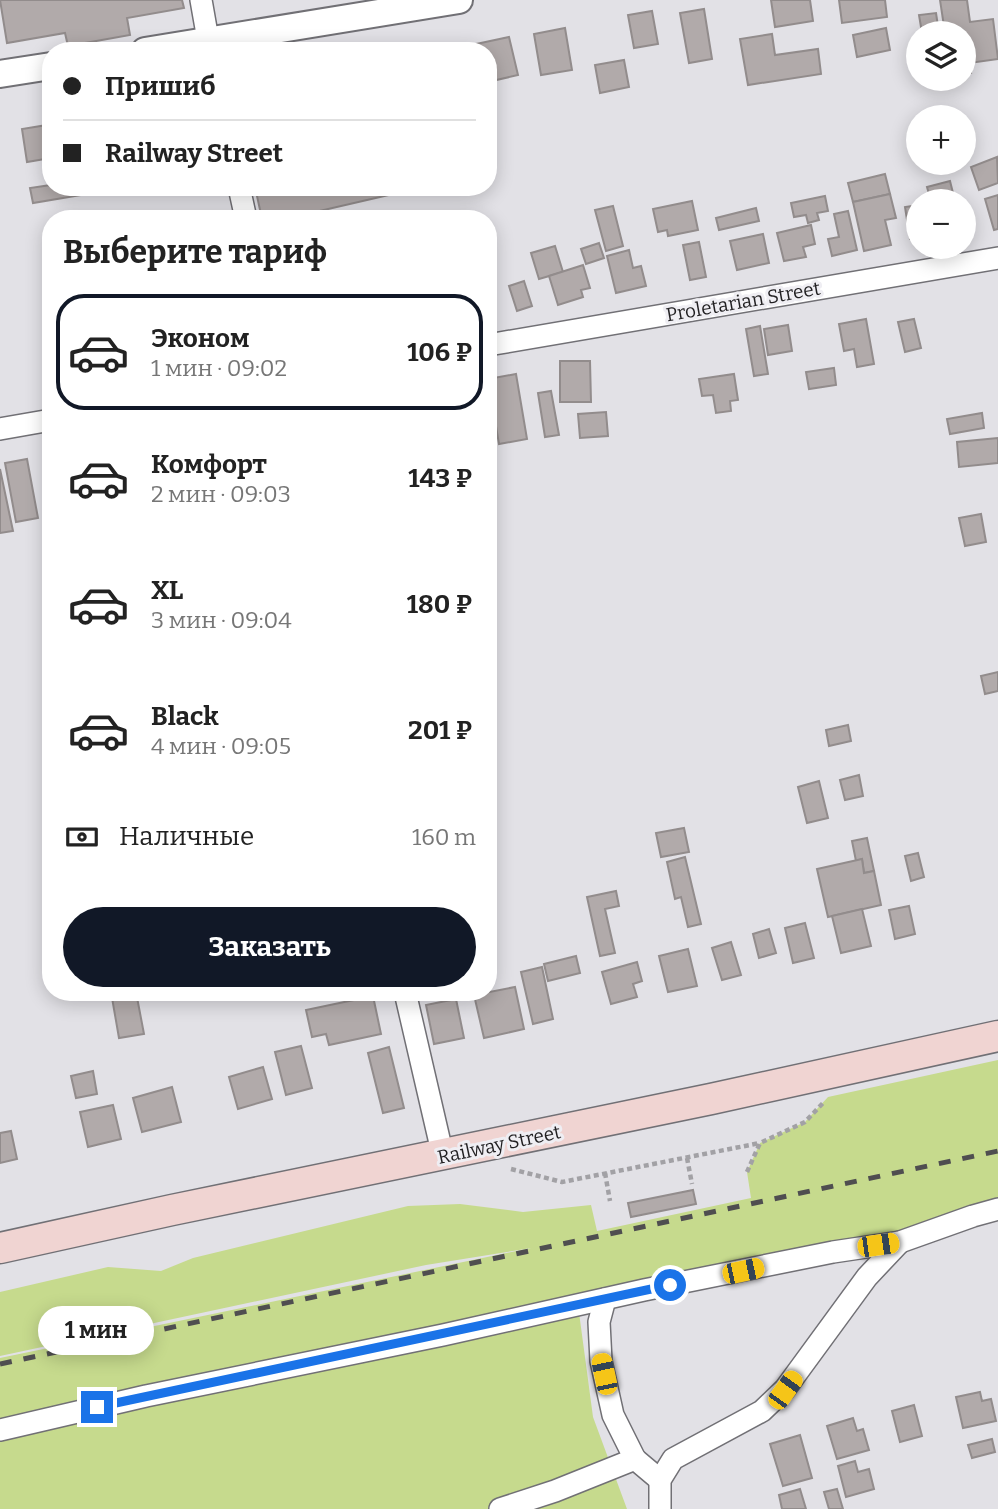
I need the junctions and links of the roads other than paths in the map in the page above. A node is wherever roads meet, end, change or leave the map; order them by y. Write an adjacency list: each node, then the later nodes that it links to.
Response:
1 (201, 0): 3 (street)
2 (458, 0): 4 (street)
3 (208, 42)
4 (231, 42)
5 (42, 67): 6 (street)
6 (0, 74)
7 (998, 258): 8 (street, Proletarian Street)
8 (497, 343)
9 (42, 422): 10 (street)
10 (0, 429)
11 (407, 1001): 13 (street)
12 (998, 1036): 13 (main road, Railway Street)
13 (443, 1156): 16 (main road, Railway Street)
14 (998, 1209): 15 (street)
15 (900, 1242): 17 (street); 20 (street)
16 (0, 1248)
17 (605, 1299): 18 (street); 19 (street)
18 (0, 1430)
19 (635, 1459): 20 (street); 21 (street)
20 (660, 1480): 22 (street)
21 (500, 1509)
22 (660, 1509)

